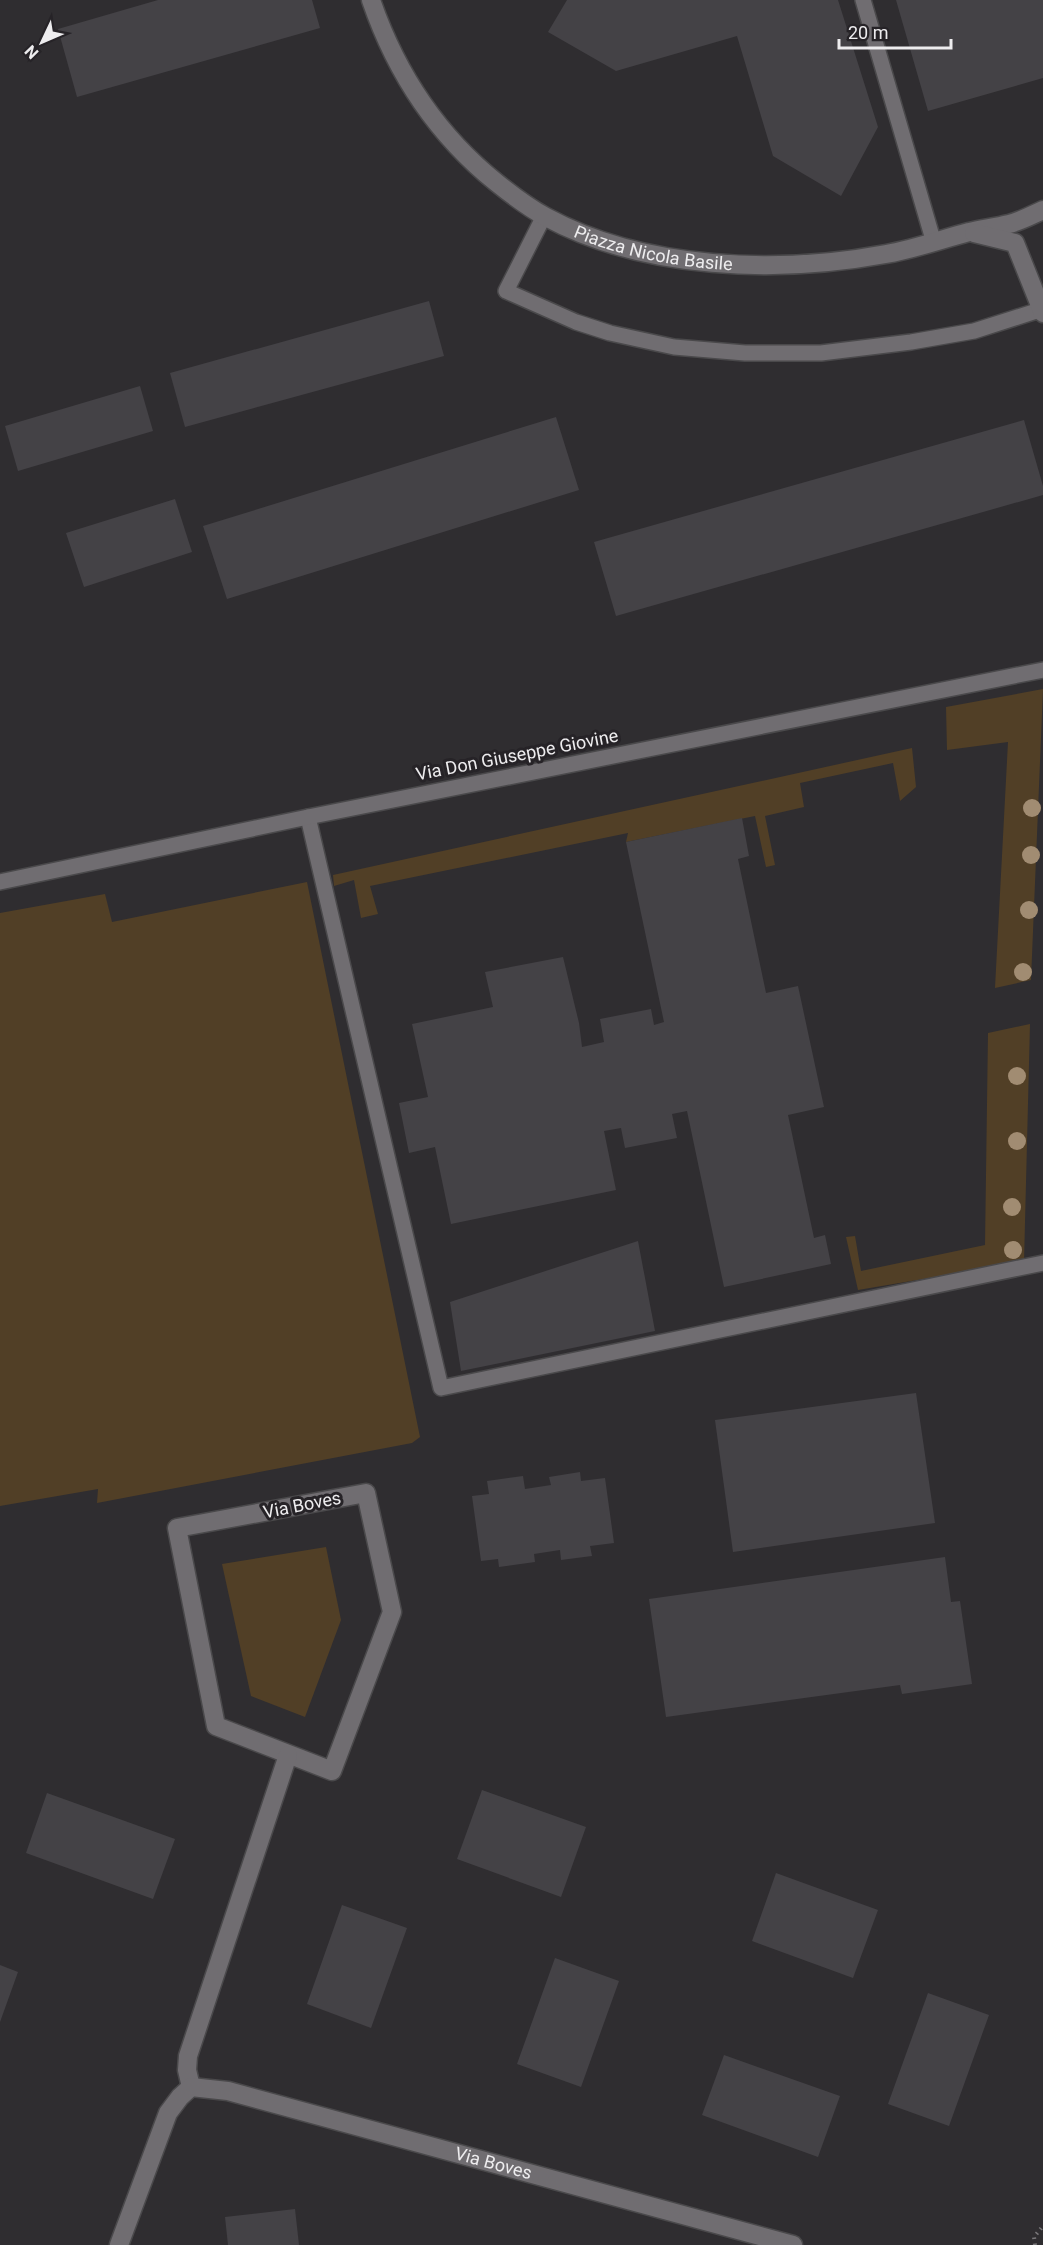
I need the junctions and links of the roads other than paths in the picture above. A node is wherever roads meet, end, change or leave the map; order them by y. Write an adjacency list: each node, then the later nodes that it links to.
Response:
1 (371, 0): 4 (street, Piazza Nicola Basile)
2 (863, 0): 6 (lane)
3 (1043, 210): 5 (street, Piazza Nicola Basile)
4 (544, 216): 6 (street, Piazza Nicola Basile); 7 (lane)
5 (970, 232): 6 (street, Piazza Nicola Basile); 7 (street)
6 (934, 243)
7 (1043, 310)
8 (1043, 670): 9 (lane, Via Don Giuseppe Giovine)
9 (308, 817): 10 (lane, Via Don Giuseppe Giovine); 11 (lane)
10 (0, 882)
11 (1043, 1263)
12 (288, 1755): 12 (street, Via Boves); 13 (street)
13 (191, 2087): 14 (street); 15 (street, Via Boves)
14 (119, 2245)
15 (793, 2245)

